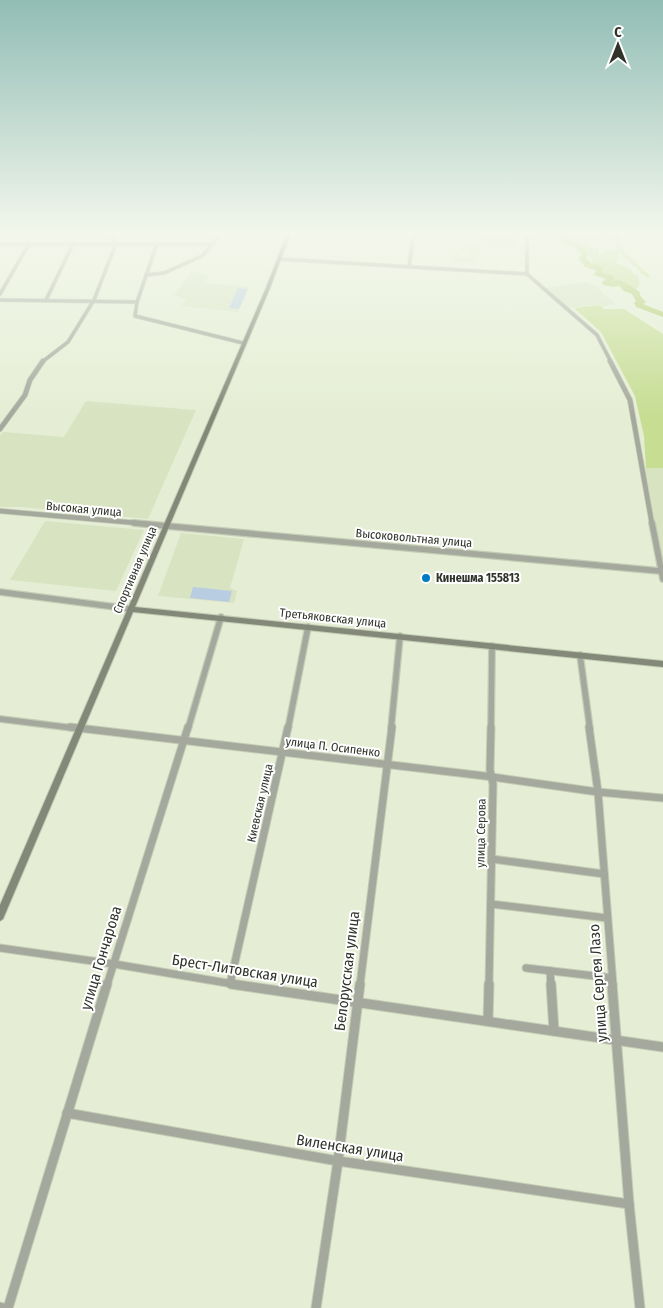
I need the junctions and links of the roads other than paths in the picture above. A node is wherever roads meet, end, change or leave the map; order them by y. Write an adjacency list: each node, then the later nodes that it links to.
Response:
1 (49, 294): 7 (street)
2 (96, 294): 8 (street)
3 (140, 294): 9 (street)
4 (264, 294): 10 (street, Спортивная улица)
5 (550, 294): 14 (street)
6 (0, 300): 7 (street)
7 (46, 300): 8 (street)
8 (94, 300): 9 (street); 11 (street)
9 (137, 302): 10 (street)
10 (243, 343): 13 (street, Спортивная улица)
11 (0, 429)
12 (0, 511): 13 (street, Высокая улица)
13 (166, 526): 14 (street, Высоковольтная улица); 17 (street, Спортивная улица)
14 (660, 571): 15 (street)
15 (663, 578)
16 (0, 592): 17 (street, Третьяковская улица)
17 (131, 608): 18 (street, Третьяковская улица); 25 (street, Спортивная улица)
18 (220, 617): 19 (street, Третьяковская улица); 26 (street, улица Гончарова)
19 (308, 626): 20 (street, Третьяковская улица); 27 (street, Киевская улица)
20 (400, 636): 21 (street, Третьяковская улица); 28 (street, Белорусская улица)
21 (492, 646): 22 (street, Третьяковская улица); 29 (street, улица Серова)
22 (580, 656): 23 (street, Третьяковская улица); 30 (street, улица Сергея Лазо)
23 (663, 664)
24 (0, 719): 25 (street, улица П. Осипенко)
25 (79, 729): 26 (street, улица П. Осипенко); 35 (street, Спортивная улица)
26 (183, 740): 27 (street, улица П. Осипенко); 38 (street, улица Гончарова)
27 (283, 753): 28 (street, улица П. Осипенко); 42 (street, Киевская улица)
28 (388, 765): 29 (street, улица П. Осипенко); 43 (street, Белорусская улица)
29 (492, 777): 30 (street, улица П. Осипенко); 32 (street, улица Серова)
30 (598, 792): 31 (street, улица П. Осипенко); 33 (street, улица Сергея Лазо)
31 (663, 798)
32 (492, 859): 33 (street); 34 (street, улица Серова)
33 (604, 874): 36 (street, улица Сергея Лазо)
34 (491, 904): 36 (street); 44 (street, улица Серова)
35 (0, 916)
36 (607, 918): 41 (street, улица Сергея Лазо)
37 (0, 948): 38 (street, Брест-Литовская улица)
38 (114, 964): 42 (street, Брест-Литовская улица); 48 (street, улица Гончарова)
39 (526, 968): 40 (street)
40 (550, 971): 41 (street); 45 (street)
41 (612, 978): 46 (street, улица Сергея Лазо)
42 (230, 984): 43 (street, Брест-Литовская улица)
43 (357, 1002): 44 (street, Брест-Литовская улица); 49 (street, Белорусская улица)
44 (488, 1021): 45 (street, Брест-Литовская улица)
45 (554, 1031): 46 (street, Брест-Литовская улица)
46 (616, 1040): 47 (street, Брест-Литовская улица); 50 (street, улица Сергея Лазо)
47 (663, 1047)
48 (67, 1113): 49 (street, Виленская улица); 51 (street, улица Гончарова)
49 (338, 1162): 50 (street, Виленская улица); 52 (street, Белорусская улица)
50 (629, 1204): 53 (street, улица Сергея Лазо)
51 (8, 1308)
52 (316, 1308)
53 (640, 1308)

